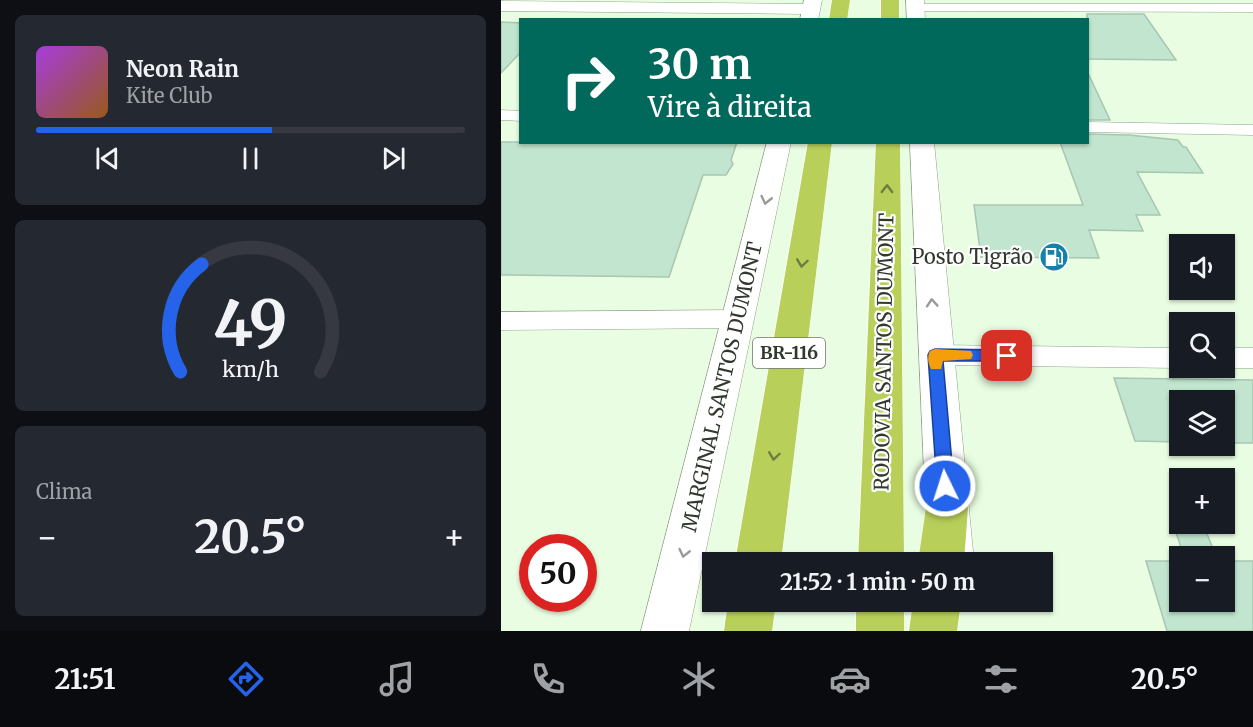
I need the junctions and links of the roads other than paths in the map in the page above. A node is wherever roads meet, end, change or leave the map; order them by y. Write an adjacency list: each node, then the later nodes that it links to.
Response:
1 (841, 0): 7 (highway)
2 (890, 0): 8 (highway)
3 (501, 6): 6 (street)
4 (1253, 8): 5 (street)
5 (916, 9)
6 (811, 10)
7 (839, 18)
8 (890, 18)
9 (501, 115): 10 (street)
10 (519, 116)
11 (1253, 116): 12 (street)
12 (1094, 121): 13 (street)
13 (1253, 130)
14 (779, 144): 18 (main road, MARGINAL SANTOS DUMONT / BR-116, one-way to 18)
15 (820, 144): 25 (highway, BR-116, one-way to 25)
16 (888, 144): 26 (highway, RODOVIA SANTOS DUMONT, one-way to 16)
17 (922, 144): 20 (main road, one-way to 17)
18 (739, 319): 19 (street); 33 (main road, MARGINAL SANTOS DUMONT / BR-116, one-way to 33)
19 (501, 321)
20 (935, 355): 21 (street); 24 (main road)
21 (1169, 358)
22 (1235, 358): 23 (street)
23 (1253, 358)
24 (947, 508): 27 (highway); 28 (main road)
25 (759, 552)
26 (881, 552)
27 (942, 552)
28 (950, 552)
29 (751, 612): 34 (highway)
30 (880, 612): 35 (highway)
31 (936, 612): 36 (highway)
32 (954, 612): 37 (main road)
33 (665, 631)
34 (748, 631)
35 (880, 631)
36 (933, 631)
37 (955, 631)

